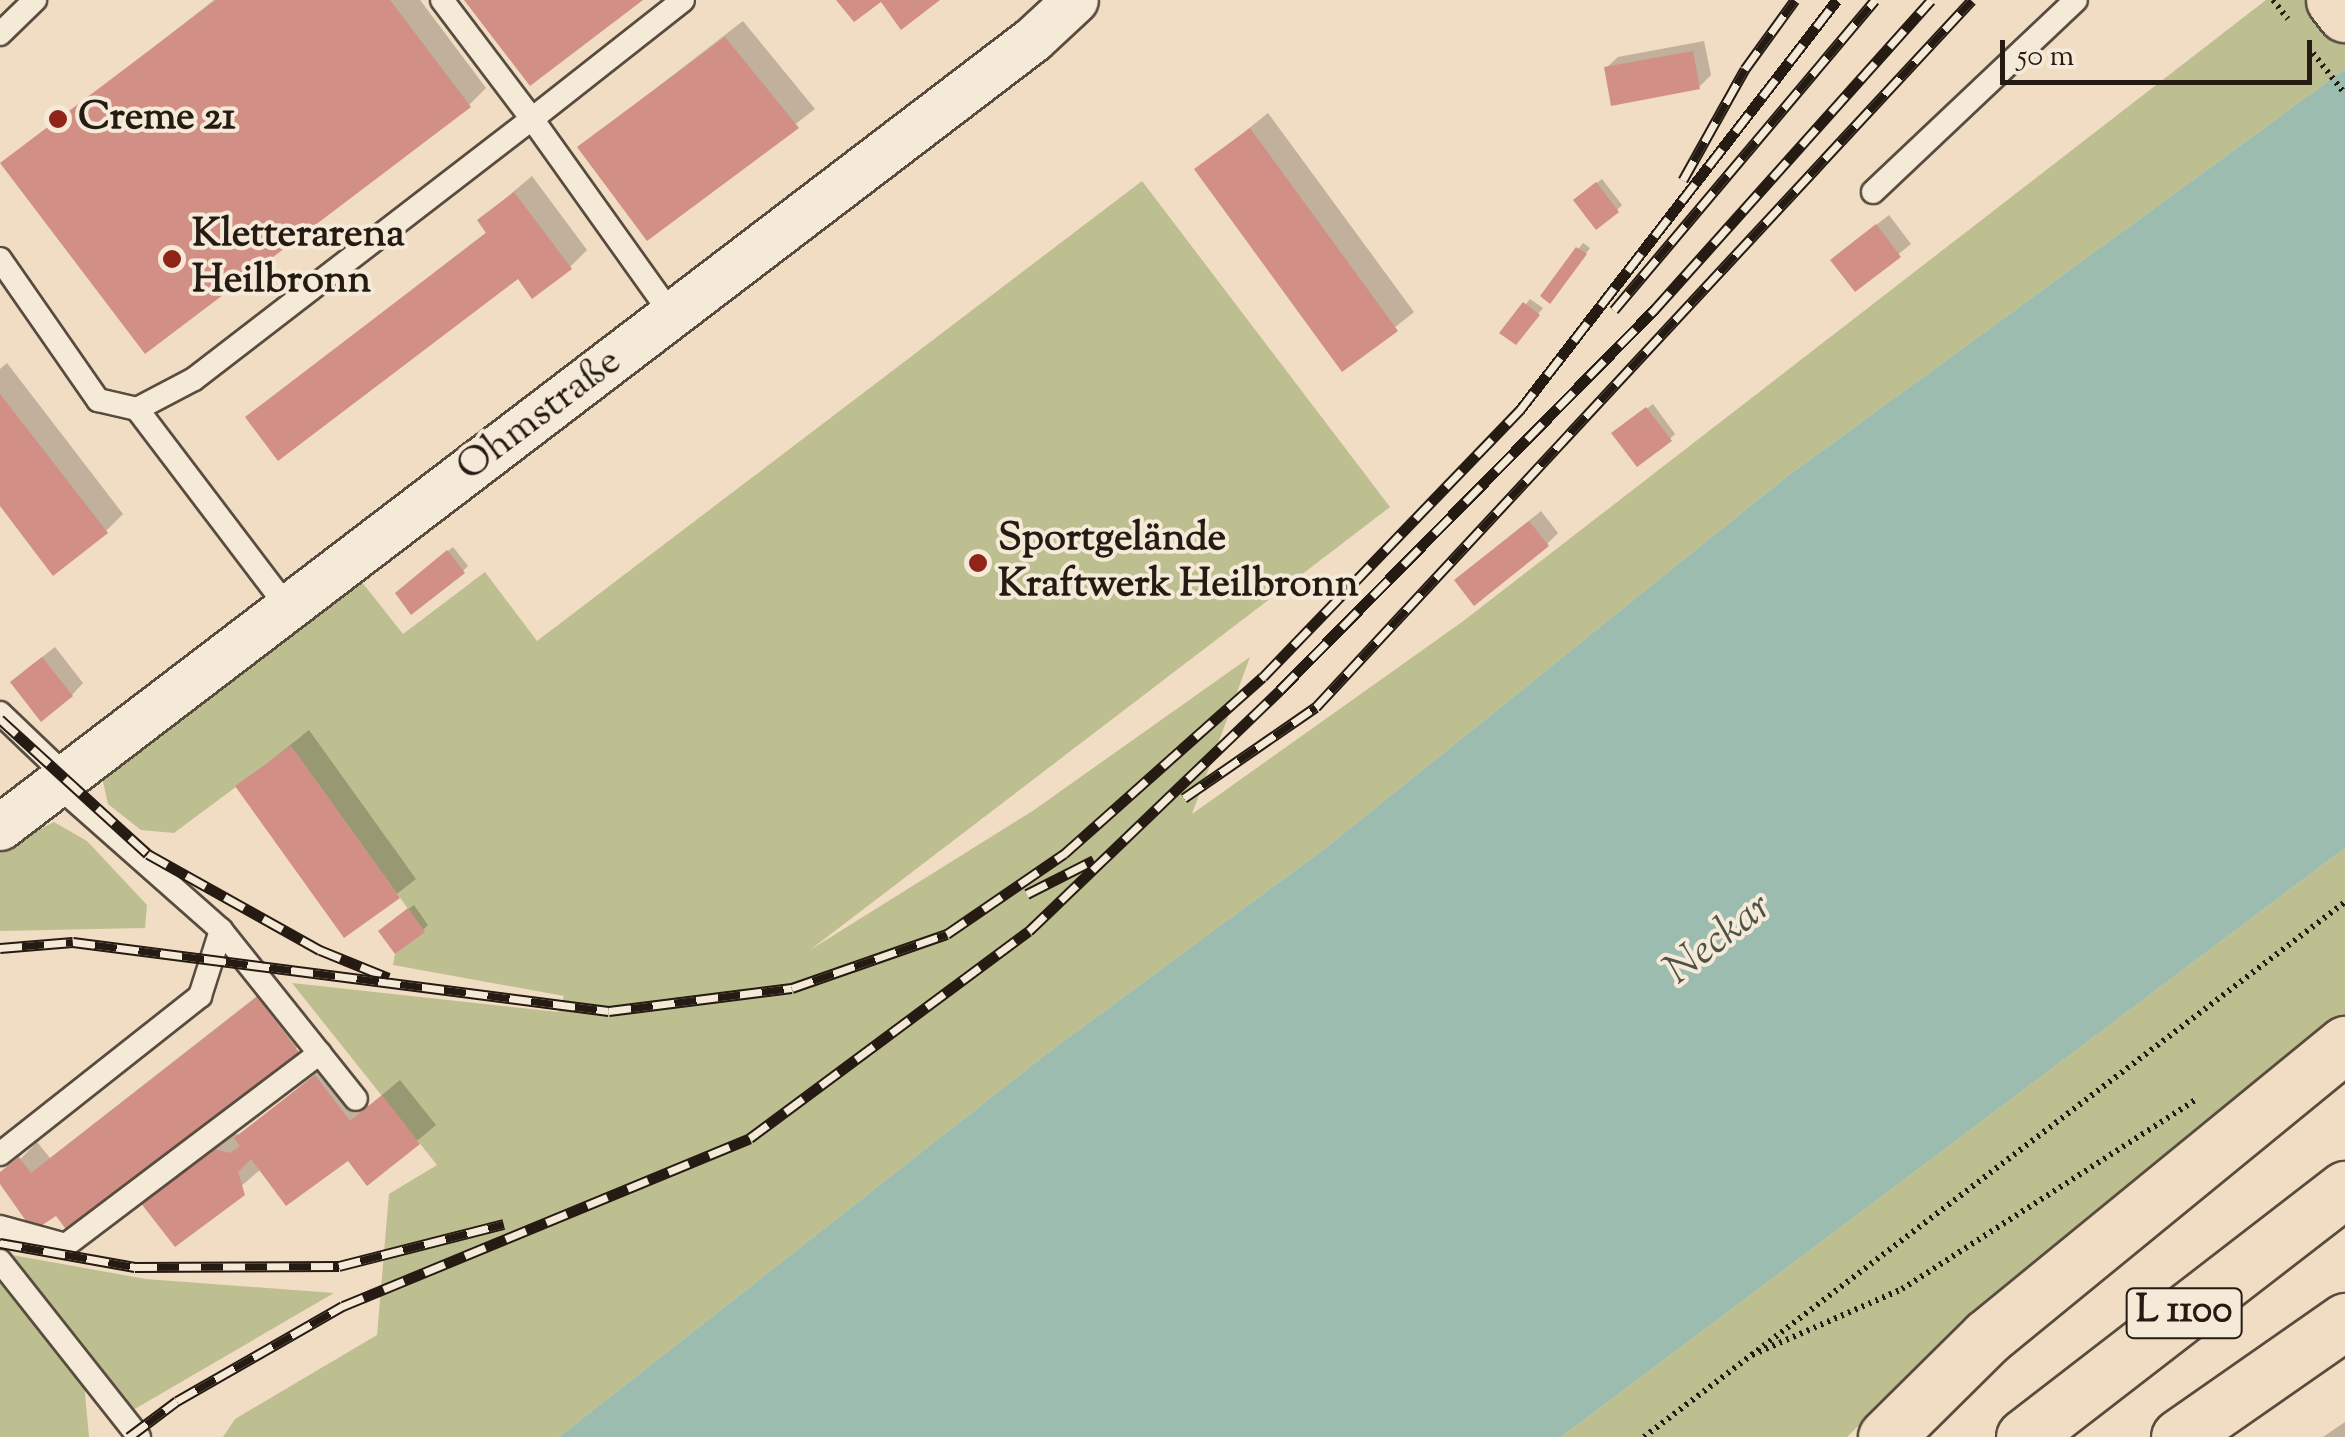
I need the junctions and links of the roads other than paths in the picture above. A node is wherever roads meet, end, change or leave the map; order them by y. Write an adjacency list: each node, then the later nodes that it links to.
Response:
1 (35, 0): 8 (lane)
2 (442, 0): 9 (lane)
3 (683, 0): 9 (lane)
4 (1075, 0): 12 (street, Ohmstraße)
5 (2076, 0): 10 (lane)
6 (2334, 0): 7 (main road)
7 (2345, 14)
8 (0, 34)
9 (532, 118): 12 (lane); 13 (lane)
10 (1874, 192)
11 (0, 260): 13 (lane)
12 (672, 315): 14 (street, Ohmstraße)
13 (137, 409): 14 (lane)
14 (288, 608): 16 (street, Ohmstraße)
15 (0, 713): 16 (lane)
16 (61, 780): 17 (street, Ohmstraße); 18 (lane)
17 (0, 827)
18 (221, 930): 20 (lane); 22 (lane)
19 (2345, 1044): 28 (main road)
20 (320, 1053): 21 (lane); 24 (lane)
21 (356, 1100)
22 (0, 1154)
23 (2345, 1188): 29 (main road, L 1100)
24 (0, 1227)
25 (0, 1262): 27 (lane)
26 (2345, 1324): 30 (main road); 31 (street)
27 (139, 1437)
28 (1886, 1437)
29 (2024, 1437)
30 (2178, 1437)
31 (2219, 1437)

